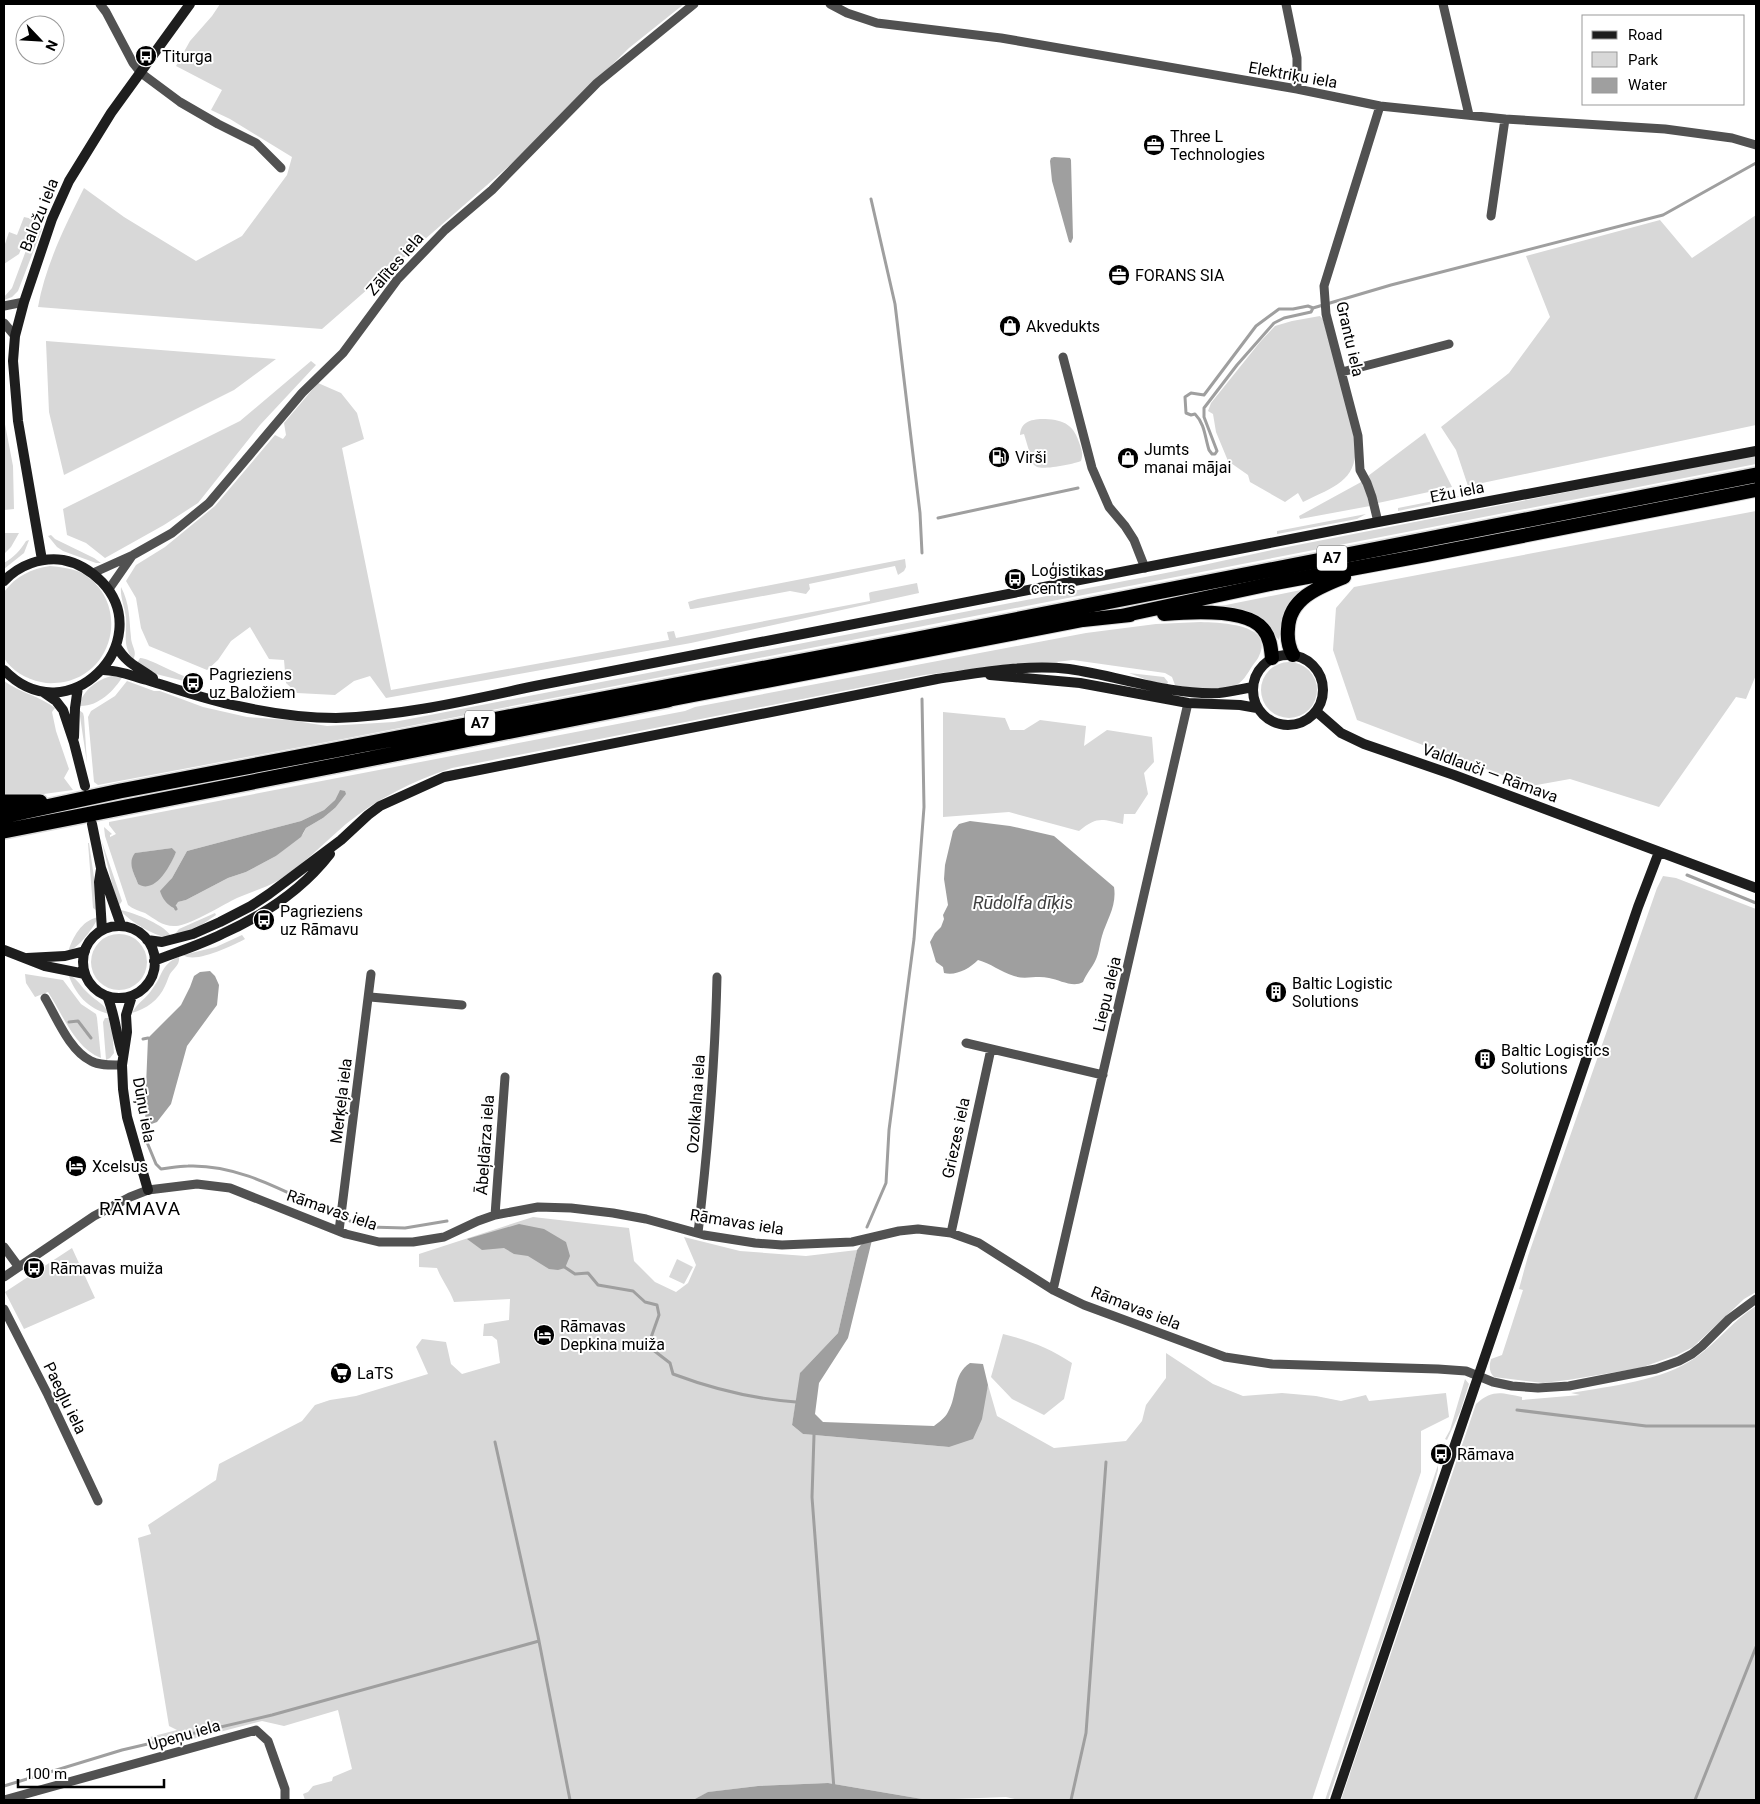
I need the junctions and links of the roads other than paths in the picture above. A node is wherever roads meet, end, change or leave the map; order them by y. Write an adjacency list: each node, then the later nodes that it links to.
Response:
1 (100, 4): 7 (street)
2 (190, 4): 7 (main road, Baložu iela)
3 (694, 4): 26 (street, Zālītes iela)
4 (830, 4): 8 (street, Elektriķu iela)
5 (1286, 4): 8 (street)
6 (1443, 4): 10 (street)
7 (141, 73): 13 (street); 15 (main road, Baložu iela)
8 (1297, 89): 9 (street, Elektriķu iela)
9 (1380, 106): 10 (street, Elektriķu iela); 21 (street, Grantu iela)
10 (1469, 115): 11 (street, Elektriķu iela)
11 (1504, 119): 12 (street, Elektriķu iela); 14 (street)
12 (1756, 145)
13 (281, 168)
14 (1491, 216)
15 (24, 302): 16 (street); 18 (main road, Baložu iela)
16 (4, 306)
17 (4, 324): 18 (street)
18 (15, 336): 27 (main road, Baložu iela)
19 (1449, 344): 21 (street)
20 (1063, 357): 29 (street)
21 (1342, 372): 25 (street, Grantu iela)
22 (1756, 451): 25 (main road, Ežu iela)
23 (1756, 475): 51 (highway, A7)
24 (1756, 490): 28 (highway, A7)
25 (1378, 522): 29 (main road, Ežu iela)
26 (133, 556): 30 (street, Zālītes iela); 32 (street, Zālītes iela)
27 (42, 560): 30 (main road); 31 (main road)
28 (1375, 564): 33 (highway, A7); 35 (highway)
29 (1145, 568): 40 (main road, Ežu iela)
30 (93, 573): 32 (main road)
31 (4, 580)
32 (108, 589): 34 (main road)
33 (1121, 616): 36 (highway); 44 (highway, A7)
34 (116, 646): 38 (main road); 40 (main road)
35 (1293, 655): 36 (main road); 47 (main road)
36 (1272, 658): 42 (main road)
37 (4, 670): 43 (main road)
38 (103, 670): 40 (main road); 41 (main road)
39 (980, 673): 42 (main road); 45 (main road); 55 (main road)
40 (159, 683)
41 (78, 687): 43 (main road); 48 (main road)
42 (1252, 687): 46 (main road)
43 (42, 691): 48 (main road)
44 (668, 700): 54 (highway, A7)
45 (1188, 704): 46 (main road); 77 (street, Liepu aleja)
46 (1257, 708): 47 (main road)
47 (1316, 712): 56 (main road, Valdlauči — Rāmava)
48 (74, 743): 49 (main road)
49 (85, 786)
50 (4, 802): 51 (highway)
51 (53, 806): 52 (highway, A7)
52 (4, 816)
53 (92, 824): 57 (main road)
54 (4, 831)
55 (341, 840): 61 (main road); 65 (main road)
56 (1659, 852): 58 (main road, Valdlauči — Rāmava); 90 (main road)
57 (101, 868): 59 (main road); 60 (main road)
58 (1756, 888)
59 (121, 925): 60 (main road); 61 (main road)
60 (102, 930): 63 (main road)
61 (147, 940): 65 (main road)
62 (4, 950): 64 (main road)
63 (85, 951): 64 (main road); 66 (main road)
64 (26, 958): 66 (main road)
65 (154, 961): 70 (main road)
66 (85, 974): 69 (main road)
67 (371, 974): 71 (street, Merķeļa iela)
68 (717, 977): 82 (street, Ozolkalna iela)
69 (106, 996): 70 (main road); 76 (main road, Dūņu iela)
70 (132, 996): 76 (main road, Dūņu iela)
71 (370, 997): 73 (street); 81 (street, Merķeļa iela)
72 (45, 998): 76 (street, Dūņu iela)
73 (462, 1005)
74 (966, 1043): 75 (street)
75 (991, 1049): 77 (street); 83 (street, Griezes iela)
76 (122, 1061): 79 (main road, Dūņu iela)
77 (1103, 1075): 87 (street, Liepu aleja)
78 (505, 1077): 80 (street, Ābeļdārza iela)
79 (148, 1190): 81 (street, Rāmavas iela); 85 (street, Rāmavas iela)
80 (495, 1215): 81 (street, Rāmavas iela); 82 (street, Rāmavas iela)
81 (340, 1231)
82 (698, 1233): 83 (street, Rāmavas iela)
83 (950, 1233): 87 (street, Rāmavas iela)
84 (4, 1247): 85 (street)
85 (18, 1266): 86 (street, Rāmavas iela)
86 (4, 1277)
87 (1053, 1290): 90 (street, Rāmavas iela)
88 (1756, 1299): 90 (street, Rāmavas iela)
89 (4, 1309): 91 (street, Paegļu iela)
90 (1478, 1376): 94 (main road)
91 (98, 1500)
92 (4, 1800): 93 (street, Upeņu iela)
93 (285, 1800)
94 (1335, 1800)

